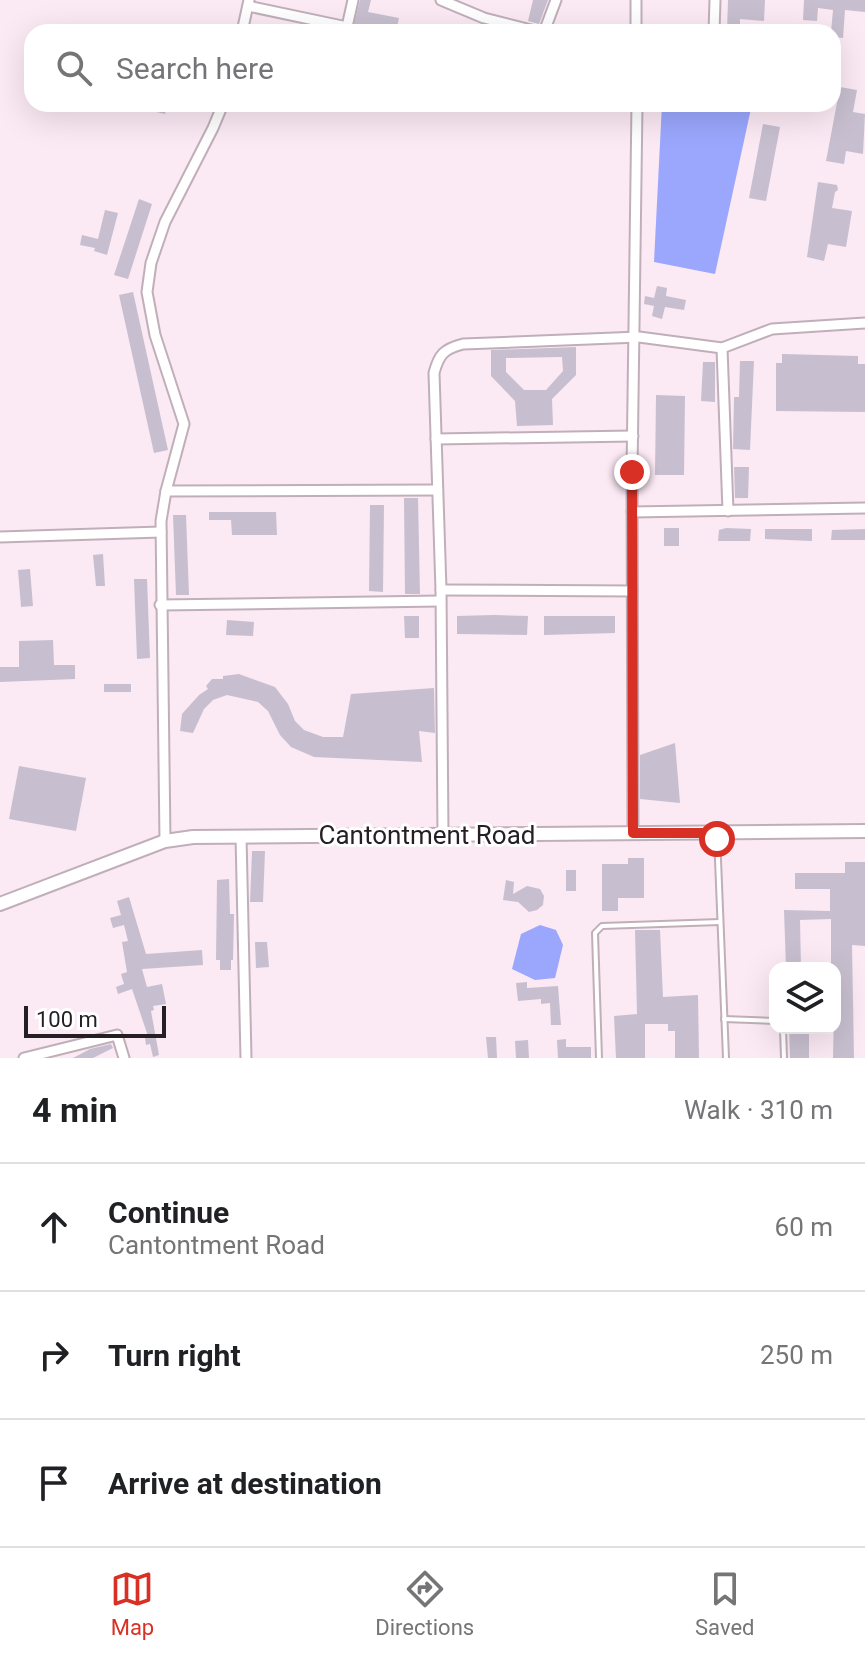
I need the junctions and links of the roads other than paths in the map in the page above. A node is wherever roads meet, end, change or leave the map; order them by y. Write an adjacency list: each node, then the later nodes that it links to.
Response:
1 (353, 0): 9 (street)
2 (441, 0): 10 (street)
3 (556, 0): 11 (street)
4 (636, 0): 12 (street)
5 (715, 0): 13 (street)
6 (248, 3): 7 (street); 8 (street)
7 (244, 24)
8 (335, 24)
9 (348, 24)
10 (508, 24)
11 (545, 24)
12 (636, 24)
13 (714, 24)
14 (220, 112): 22 (street)
15 (637, 112): 17 (street)
16 (865, 323): 18 (street)
17 (634, 338): 18 (street); 19 (street); 20 (street)
18 (722, 348): 24 (street)
19 (633, 436): 20 (street); 25 (street)
20 (436, 439): 21 (street)
21 (437, 490): 22 (street); 29 (street)
22 (166, 491): 26 (street)
23 (865, 508): 24 (street)
24 (728, 511): 25 (street)
25 (632, 512): 28 (street)
26 (161, 532): 27 (street); 30 (street)
27 (0, 537)
28 (632, 591): 29 (street); 32 (street)
29 (440, 596): 30 (street); 34 (street)
30 (160, 605): 36 (street)
31 (865, 831): 33 (street, Cantontment Road)
32 (633, 833): 33 (street, Cantontment Road); 34 (street, Cantontment Road)
33 (717, 833): 38 (lane)
34 (443, 835): 35 (street, Cantontment Road)
35 (241, 836): 36 (street, Cantontment Road); 44 (street)
36 (165, 841): 37 (street, Cantontment Road)
37 (0, 904)
38 (720, 922): 39 (lane); 45 (lane)
39 (724, 1019): 40 (lane); 46 (lane)
40 (769, 1021)
41 (783, 1034): 47 (lane)
42 (24, 1058): 43 (street)
43 (124, 1058)
44 (246, 1058)
45 (599, 1058)
46 (726, 1058)
47 (784, 1058)

